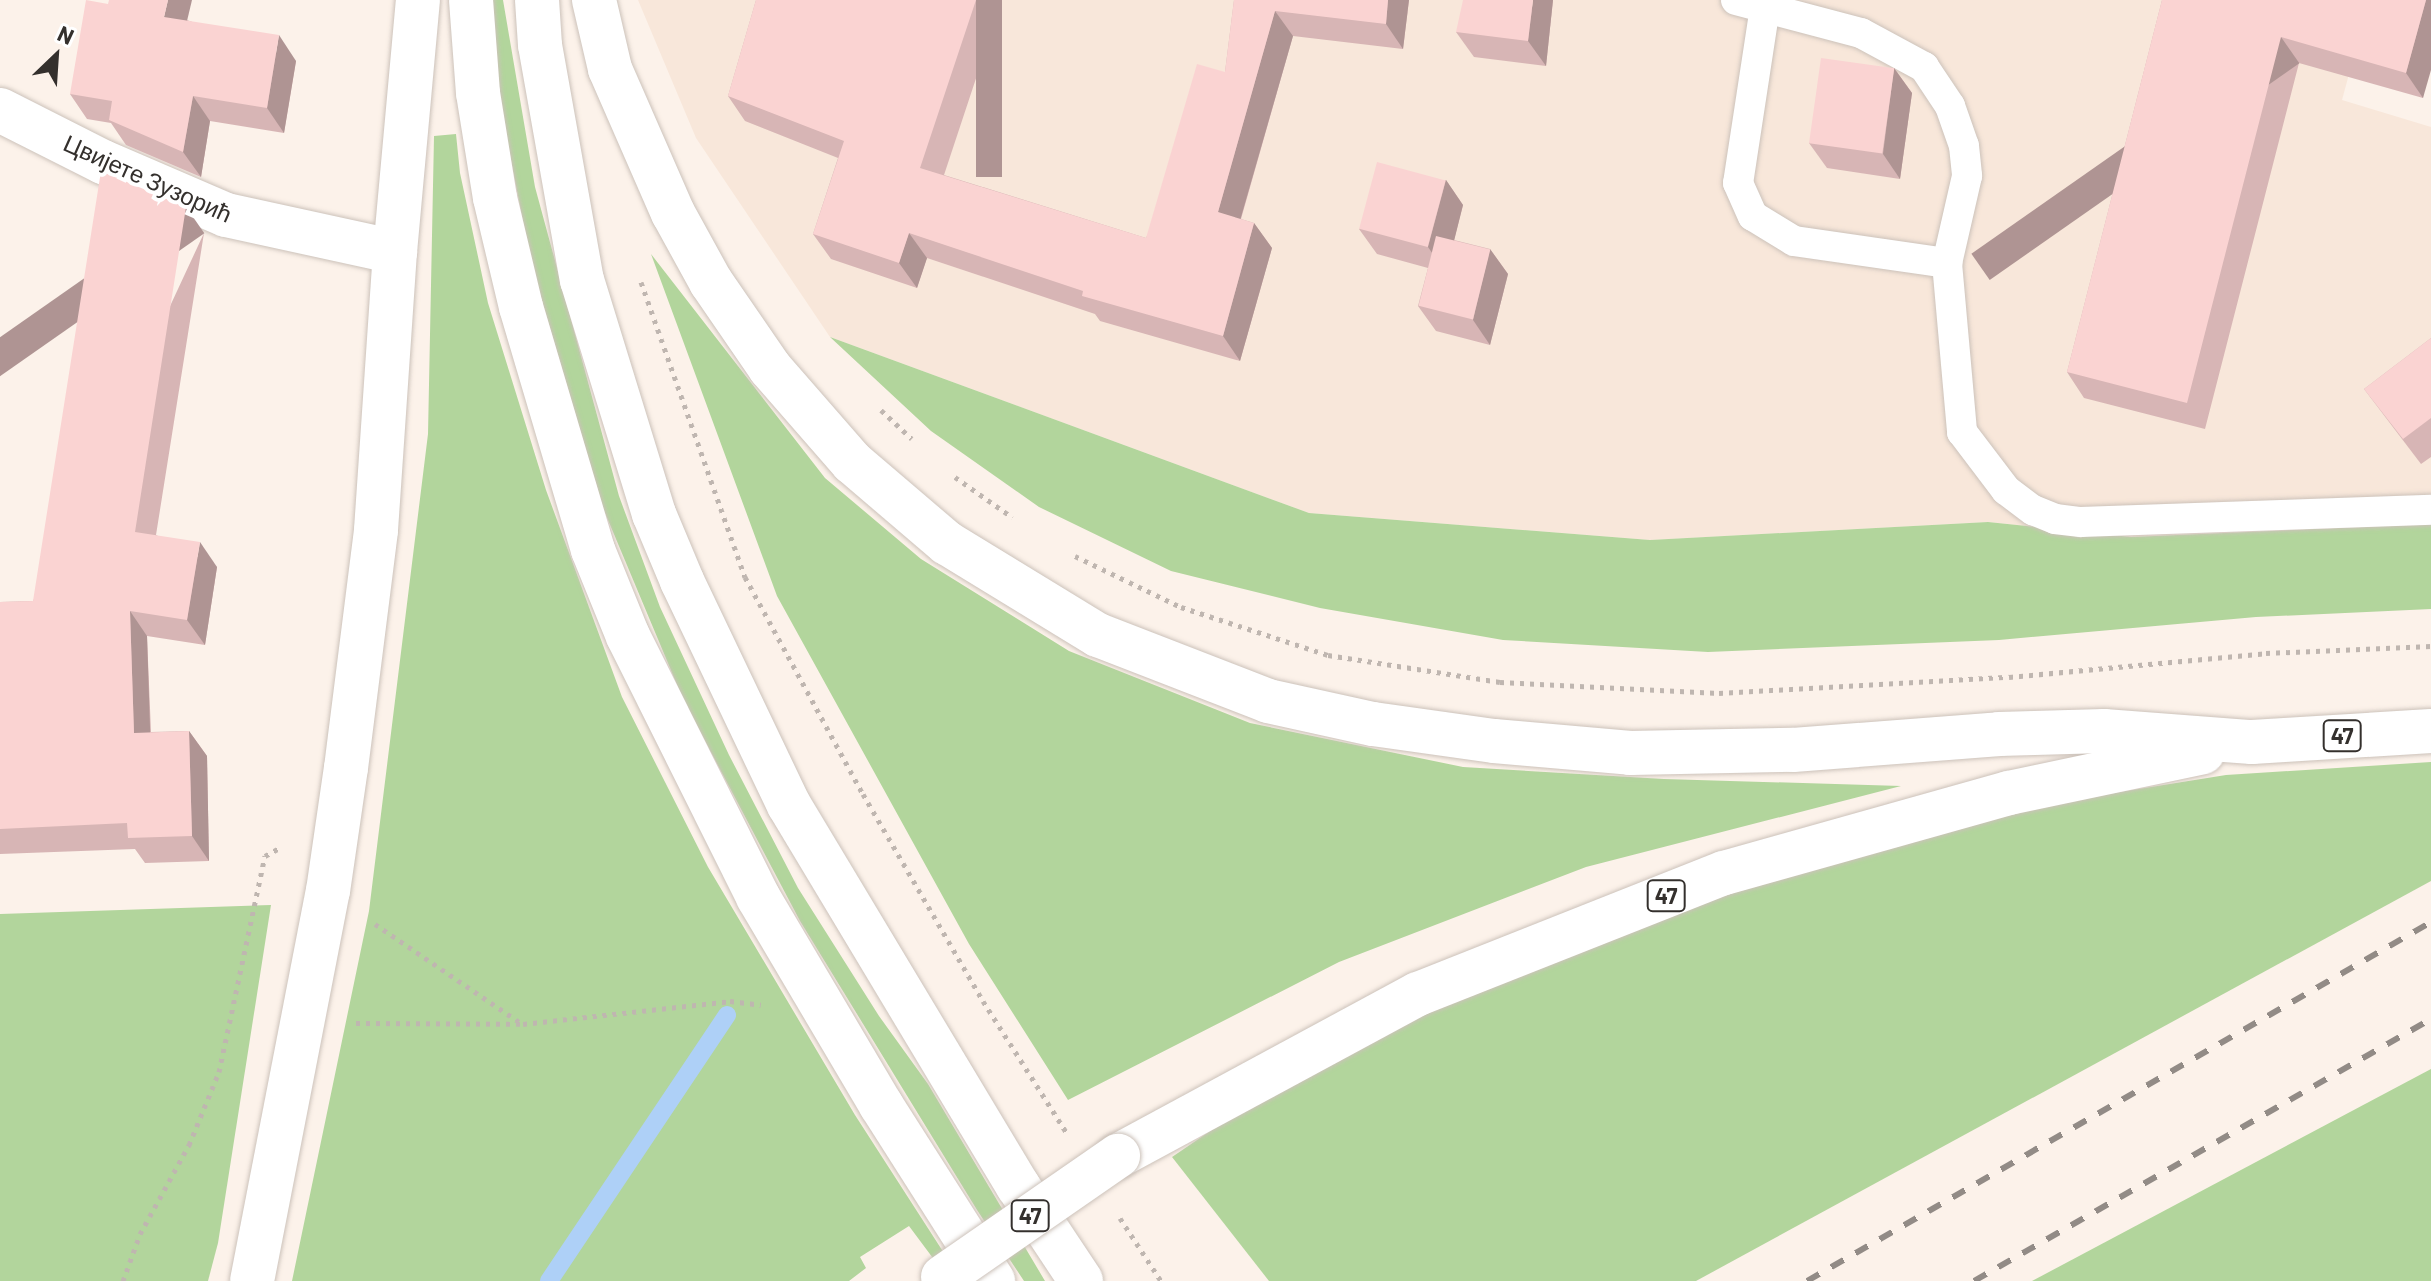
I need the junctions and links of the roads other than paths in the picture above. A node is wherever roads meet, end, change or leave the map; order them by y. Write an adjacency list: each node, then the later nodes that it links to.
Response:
1 (418, 0): 7 (main road)
2 (471, 0): 14 (main road)
3 (537, 0): 15 (main road)
4 (594, 0): 11 (main road)
5 (1750, 3): 8 (lane); 8 (lane)
6 (0, 110): 7 (main road, Цвијете Зузорић)
7 (395, 252): 13 (main road)
8 (1947, 263): 9 (lane)
9 (2431, 510)
10 (2431, 731): 11 (main road, 47)
11 (2252, 742): 12 (main road, 47, bridge)
12 (940, 1279)
13 (252, 1281)
14 (993, 1281)
15 (1081, 1281)

